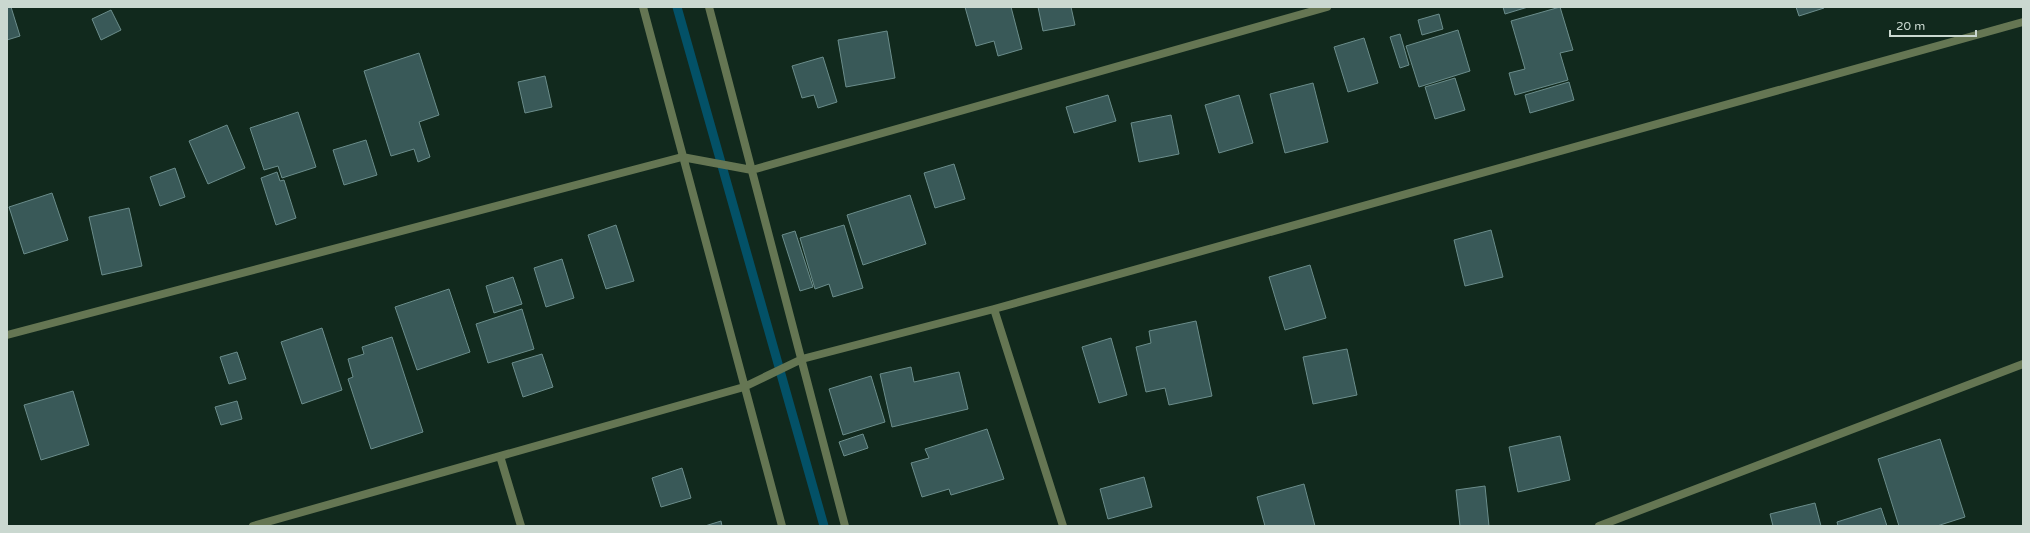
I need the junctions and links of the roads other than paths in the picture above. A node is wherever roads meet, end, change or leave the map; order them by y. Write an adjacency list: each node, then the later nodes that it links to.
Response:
1 (643, 7): 5 (street)
2 (709, 7): 6 (street)
3 (1327, 7): 6 (street)
4 (2023, 24): 7 (street)
5 (682, 157): 6 (street); 8 (street); 11 (street)
6 (752, 170): 9 (street)
7 (994, 309): 9 (street); 17 (street)
8 (7, 335)
9 (802, 359): 11 (street); 16 (street)
10 (2023, 364): 18 (street)
11 (744, 387): 12 (street); 15 (street)
12 (500, 456): 13 (street); 14 (street)
13 (253, 526)
14 (521, 526)
15 (782, 526)
16 (845, 526)
17 (1063, 526)
18 (1599, 526)

